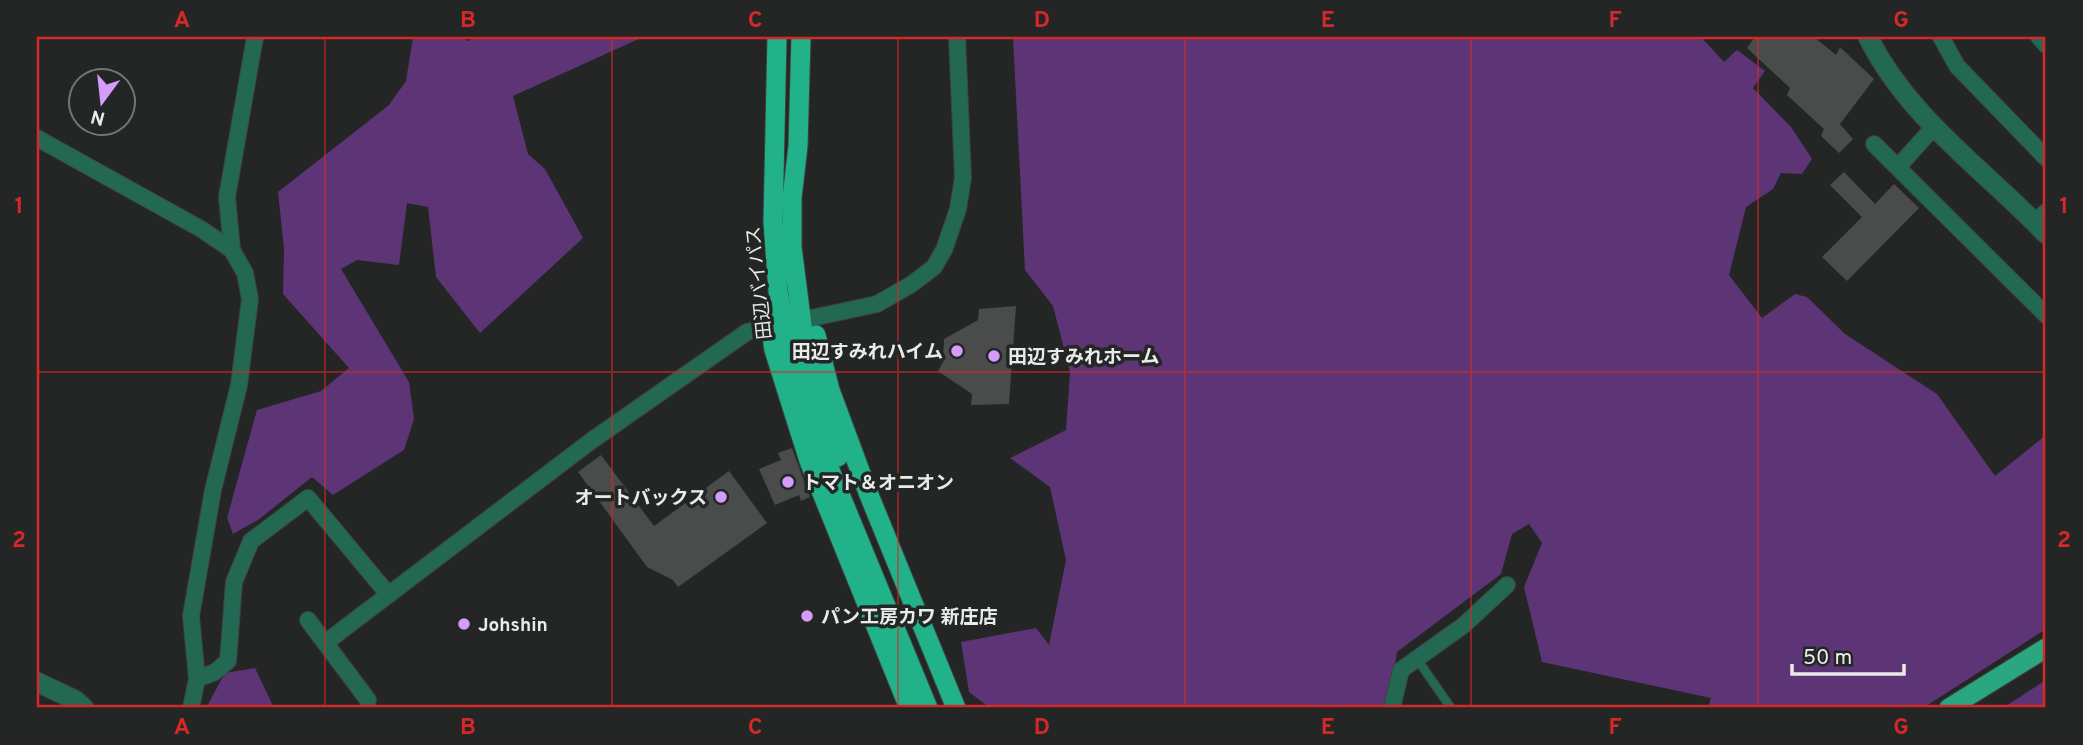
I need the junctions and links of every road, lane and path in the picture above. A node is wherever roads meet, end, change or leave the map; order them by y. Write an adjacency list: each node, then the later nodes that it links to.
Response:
1 (255, 37): 15 (street)
2 (776, 37): 17 (highway)
3 (802, 37): 17 (highway, 田辺バイパス)
4 (957, 37): 17 (street)
5 (1868, 37): 9 (street)
6 (1941, 37): 12 (street)
7 (2039, 37): 8 (street)
8 (2046, 45)
9 (1933, 128): 13 (street); 14 (street)
10 (37, 138): 15 (street)
11 (1874, 144): 13 (street)
12 (2045, 153)
13 (1898, 167): 16 (street)
14 (2043, 223)
15 (232, 250): 25 (street)
16 (2046, 315)
17 (791, 322): 19 (street); 24 (highway, 田辺バイパス); 30 (highway); 33 (highway)
18 (1507, 584): 23 (street)
19 (388, 594): 21 (street); 25 (street)
20 (308, 620): 21 (street)
21 (325, 643): 27 (street)
22 (2046, 648): 36 (main road)
23 (1416, 657): 34 (street); 35 (lane)
24 (915, 665): 31 (highway, 田辺バイパス); 32 (highway, 田辺バイパス)
25 (197, 679): 29 (street)
26 (37, 682): 28 (street)
27 (368, 700)
28 (84, 708)
29 (191, 708)
30 (909, 708)
31 (928, 708)
32 (938, 708)
33 (956, 708)
34 (1392, 708)
35 (1451, 708)
36 (1949, 708)

